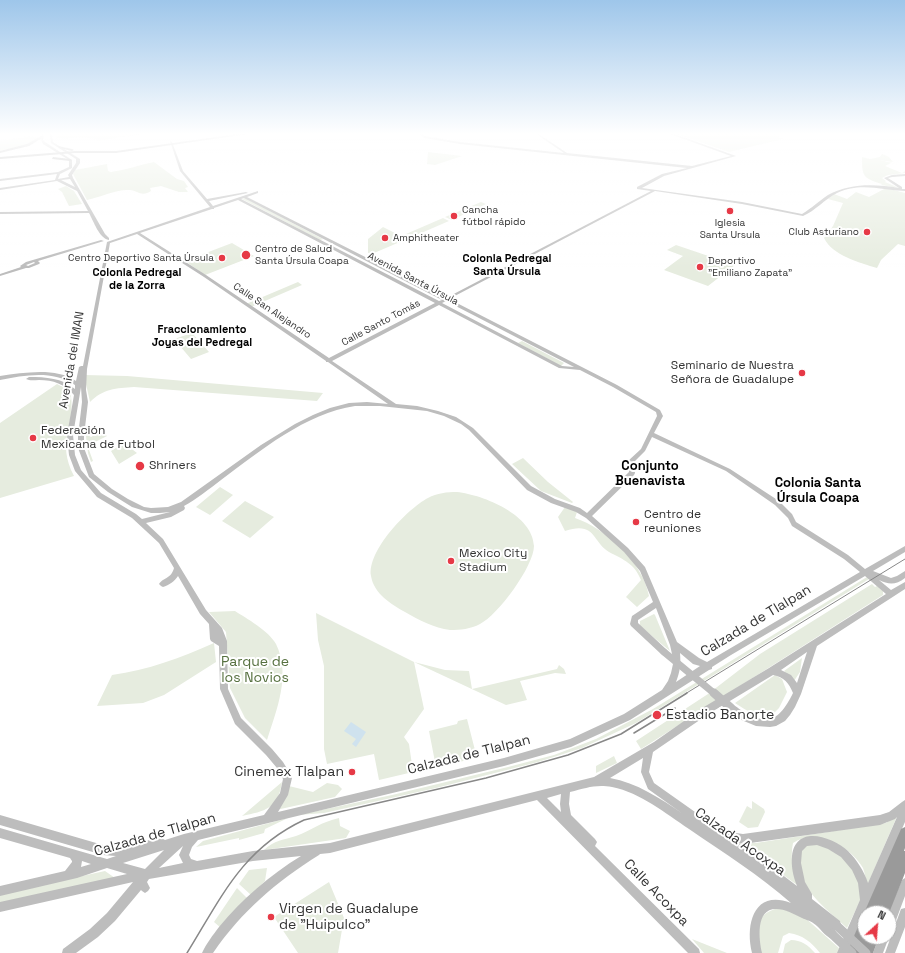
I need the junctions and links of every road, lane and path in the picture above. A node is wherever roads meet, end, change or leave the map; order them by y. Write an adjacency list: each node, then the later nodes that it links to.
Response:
1 (16, 178): 7 (street)
2 (62, 178): 9 (street)
3 (71, 178): 10 (street, Avenida del IMAN)
4 (188, 178): 18 (street)
5 (656, 178): 13 (street)
6 (887, 178): 14 (street)
7 (0, 180)
8 (50, 180): 9 (street); 12 (street)
9 (57, 180): 11 (street)
10 (75, 186): 11 (street); 15 (street, Avenida del IMAN)
11 (69, 187): 15 (street)
12 (0, 189)
13 (654, 190): 14 (street); 25 (street, Calle Santo Tomás)
14 (904, 190)
15 (79, 192): 20 (street, Avenida del IMAN)
16 (245, 197): 17 (street); 18 (street); 25 (street, Avenida Santa Úrsula)
17 (239, 199): 19 (street); 26 (street, Avenida Santa Úrsula)
18 (206, 200): 19 (street)
19 (213, 208): 22 (street)
20 (90, 212): 21 (street); 23 (street, Avenida del IMAN)
21 (0, 213)
22 (138, 233): 23 (street); 27 (street, Calle San Alejandro)
23 (106, 242): 24 (street); 29 (street, Avenida del IMAN); 35 (street, Avenida del IMAN)
24 (0, 274)
25 (444, 300): 26 (street, Calle Santo Tomás); 28 (street, Avenida Santa Úrsula)
26 (438, 303): 27 (street, Calle Santo Tomás); 28 (street, Avenida Santa Úrsula)
27 (328, 361): 37 (street, Calle San Alejandro)
28 (580, 369): 38 (street, Avenida Santa Úrsula)
29 (80, 373): 31 (street); 34 (street, Avenida del IMAN)
30 (23, 377): 31 (street); 32 (street); 33 (street); 36 (street)
31 (63, 377): 34 (street)
32 (0, 378)
33 (0, 382)
34 (77, 384): 35 (street); 36 (street, Avenida del IMAN)
35 (83, 390): 39 (street, Avenida del IMAN)
36 (77, 395): 40 (street, Avenida del IMAN)
37 (395, 406): 41 (street); 42 (street)
38 (651, 434): 42 (street); 46 (street)
39 (107, 487): 40 (street); 41 (street, Avenida del IMAN)
40 (96, 492): 43 (street, Avenida del IMAN)
41 (191, 499): 43 (street)
42 (588, 516): 51 (street)
43 (140, 522): 45 (street, Avenida del IMAN)
44 (905, 549): 46 (street, Calzada de Tlalpan)
45 (177, 568): 48 (street); 64 (street, Avenida del IMAN)
46 (865, 572): 47 (street); 50 (street); 54 (street, Calzada de Tlalpan)
47 (905, 574)
48 (163, 584)
49 (905, 585): 50 (street)
50 (891, 594): 52 (street)
51 (658, 603): 53 (street); 56 (street, bridge)
52 (814, 643): 55 (street); 56 (street)
53 (676, 645): 54 (street); 57 (street)
54 (710, 666): 57 (street, Calzada de Tlalpan)
55 (772, 671): 56 (street); 58 (street)
56 (796, 692)
57 (665, 693): 64 (street, Calzada de Tlalpan)
58 (649, 750): 59 (street); 66 (street, Calzada Acoxpa)
59 (596, 781): 60 (street); 89 (street, Calzada Acoxpa)
60 (566, 789): 61 (street); 73 (street, Calle Acoxpa)
61 (539, 796): 72 (street); 73 (street, Calle Acoxpa)
62 (905, 805): 66 (street)
63 (905, 811): 82 (street)
64 (267, 819): 69 (street, Calzada de Tlalpan)
65 (0, 820): 71 (street)
66 (714, 831): 83 (street, Calzada Acoxpa)
67 (0, 833): 74 (street)
68 (905, 833): 84 (highway)
69 (196, 837): 70 (street, Calzada de Tlalpan); 77 (street)
70 (184, 839): 71 (street, Calzada de Tlalpan); 79 (street)
71 (173, 842): 76 (street, Calzada de Tlalpan)
72 (319, 850): 77 (street); 92 (street)
73 (597, 853): 93 (street, Calle Acoxpa)
74 (73, 854): 76 (street); 78 (street)
75 (905, 857): 85 (highway)
76 (109, 863): 78 (street, Calzada de Tlalpan); 79 (street)
77 (198, 866): 79 (street)
78 (67, 875): 81 (street, Calzada de Tlalpan)
79 (146, 875): 87 (street); 91 (street)
80 (905, 883): 86 (street)
81 (0, 891)
82 (865, 899): 83 (street); 95 (street)
83 (812, 904): 90 (street, Calzada Acoxpa)
84 (874, 905)
85 (885, 905)
86 (896, 905)
87 (0, 907)
88 (905, 913): 98 (street)
89 (817, 920): 90 (street, Calzada Acoxpa); 94 (street)
90 (834, 930): 96 (street, Calzada Acoxpa, bridge); 97 (street, Calzada Acoxpa, bridge)
91 (67, 953)
92 (206, 953)
93 (695, 953)
94 (757, 953)
95 (842, 953)
96 (853, 953)
97 (866, 953)
98 (890, 953)

